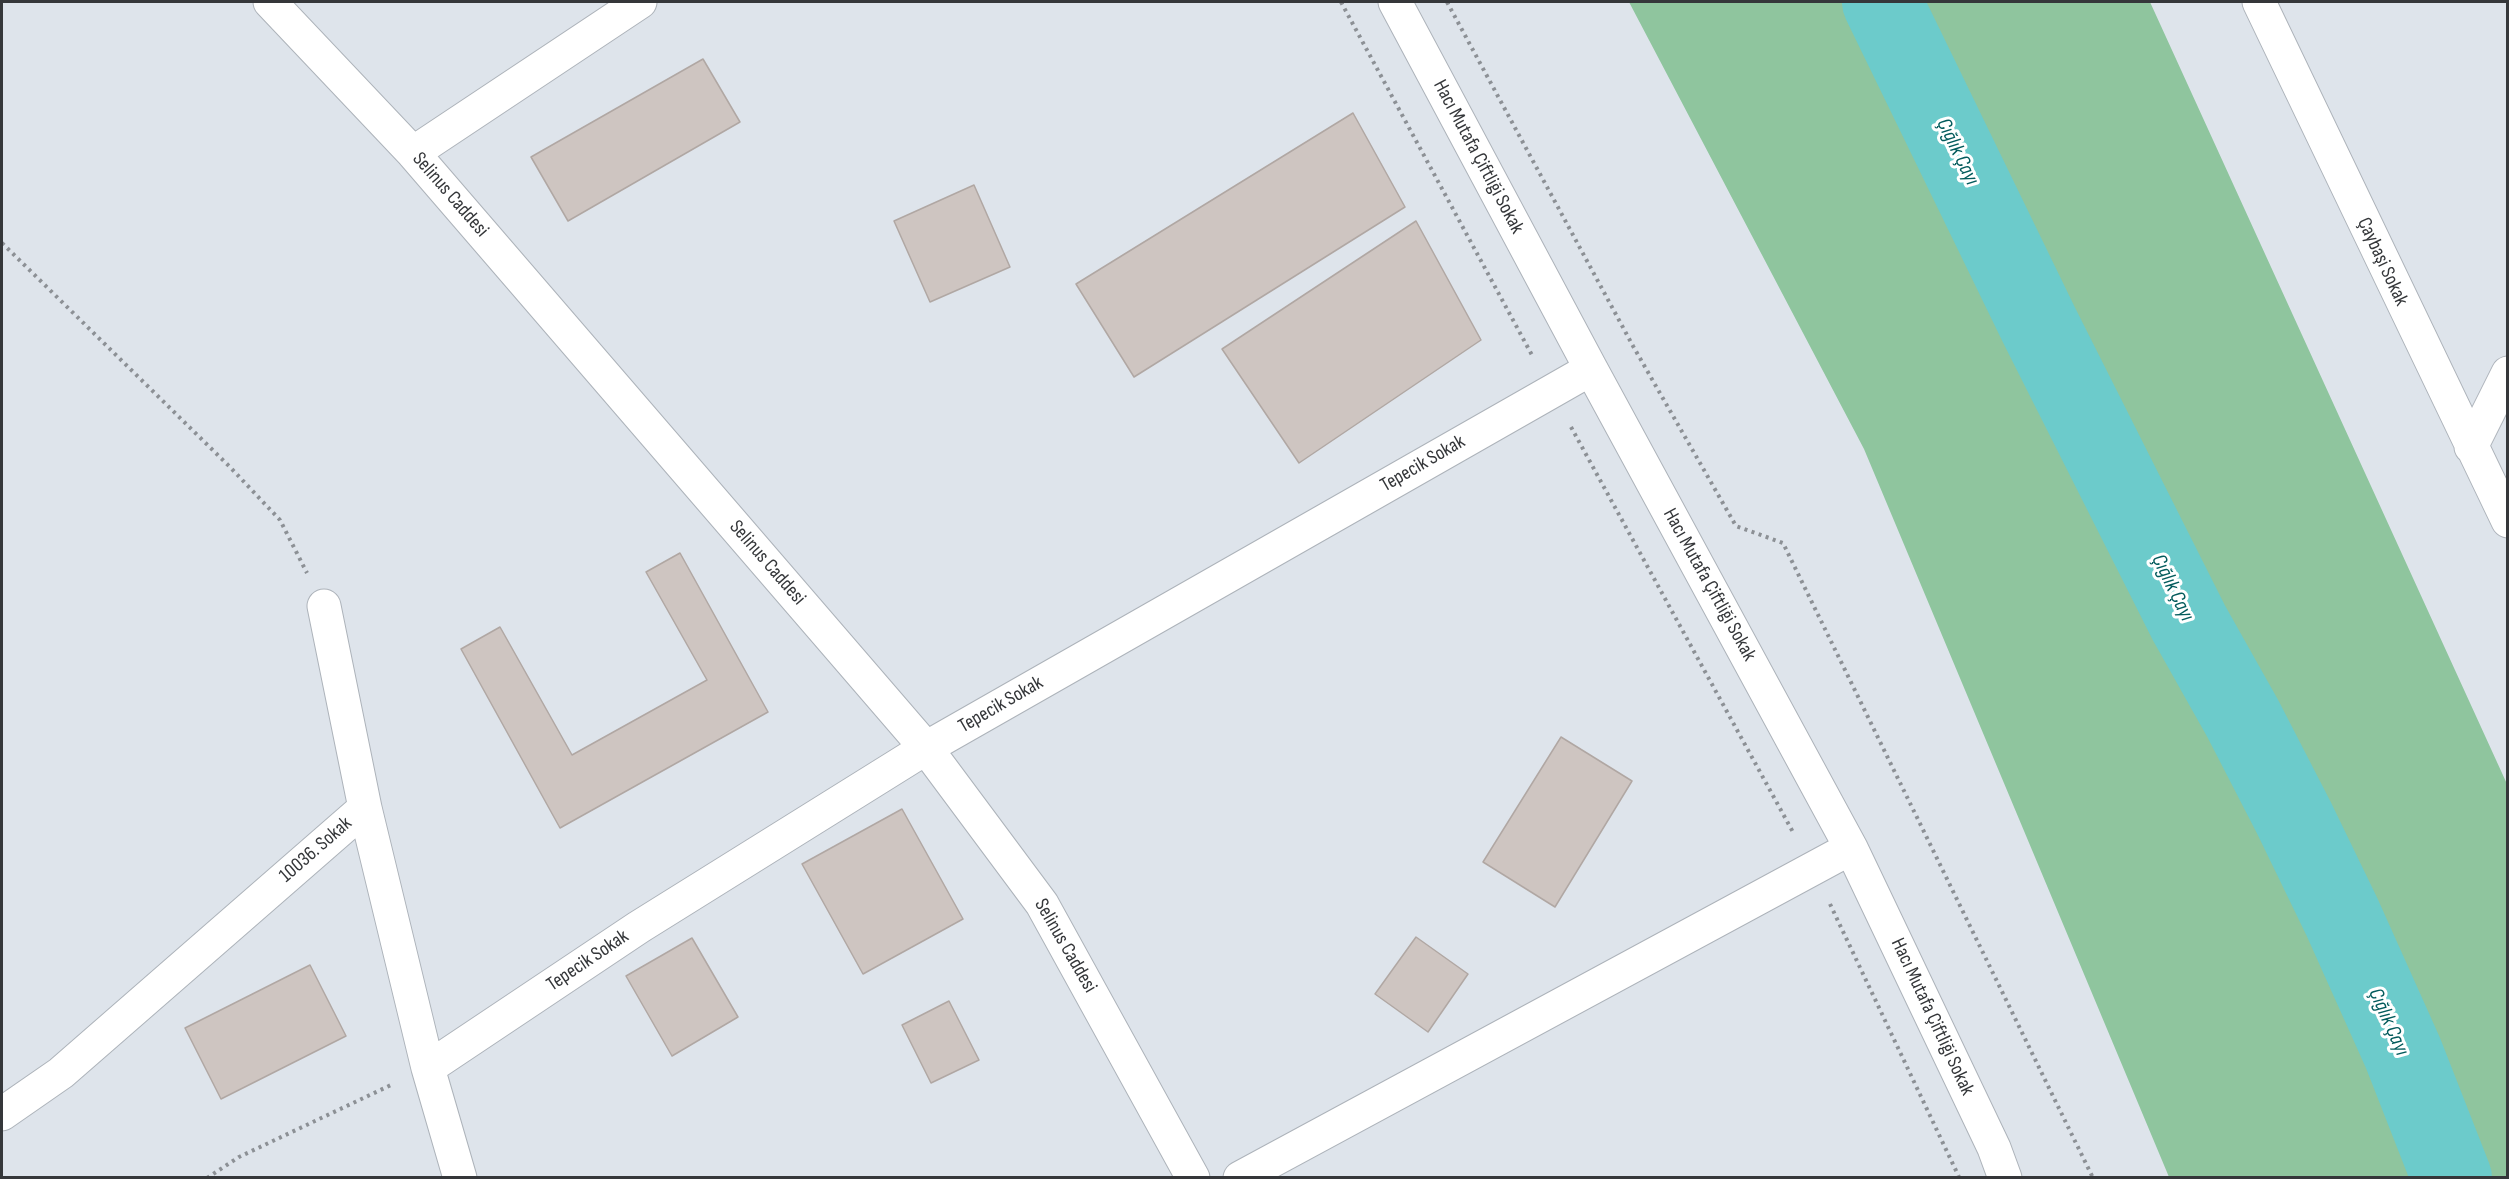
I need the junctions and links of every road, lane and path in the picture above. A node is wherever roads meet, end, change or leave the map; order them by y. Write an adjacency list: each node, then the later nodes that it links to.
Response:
1 (270, 2): 7 (street, Selinus Caddesi)
2 (640, 2): 7 (street)
3 (1341, 2): 11 (path)
4 (1395, 2): 9 (street, Hacı Mutafa Çiftliği Sokak)
5 (1447, 2): 27 (path)
6 (2259, 2): 12 (street, Çaybaşi Sokak)
7 (413, 153): 15 (street, Selinus Caddesi)
8 (2, 243): 14 (path)
9 (1591, 369): 11 (street, Tepecik Sokak); 17 (street, Hacı Mutafa Çiftliği Sokak)
10 (2508, 373): 12 (street)
11 (1551, 392): 15 (street, Tepecik Sokak); 18 (path)
12 (2471, 447): 13 (street, Çaybaşi Sokak)
13 (2508, 521)
14 (324, 606): 16 (street)
15 (926, 747): 19 (street, Tepecik Sokak); 23 (street, Selinus Caddesi)
16 (365, 808): 19 (street, 10036. Sokak); 20 (street, 10036. Sokak)
17 (1851, 848): 18 (street); 26 (street, Hacı Mutafa Çiftliği Sokak)
18 (1813, 868): 24 (street); 25 (path)
19 (428, 1068): 21 (path); 22 (street, 10036. Sokak)
20 (2, 1114)
21 (207, 1178)
22 (460, 1178)
23 (1193, 1178)
24 (1239, 1178)
25 (1959, 1178)
26 (2005, 1178)
27 (2093, 1178)

